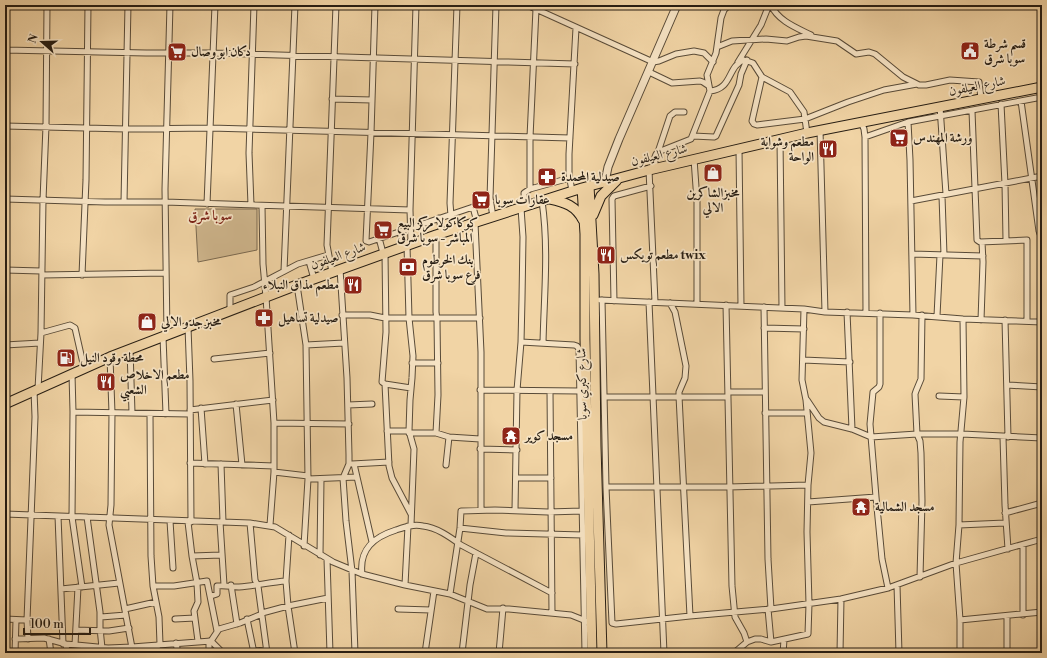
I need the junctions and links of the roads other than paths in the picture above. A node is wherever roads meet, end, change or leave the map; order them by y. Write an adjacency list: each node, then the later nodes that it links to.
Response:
1 (6, 5): 23 (street)
2 (47, 5): 24 (street)
3 (88, 5): 25 (street)
4 (128, 5): 26 (street)
5 (170, 5): 27 (street)
6 (215, 5): 28 (street)
7 (254, 5): 29 (street)
8 (294, 5): 30 (street)
9 (336, 5): 31 (street)
10 (375, 5): 32 (street)
11 (416, 5): 33 (street)
12 (457, 5): 34 (street)
13 (496, 5): 36 (street)
14 (527, 5): 18 (street)
15 (677, 5): 38 (street)
16 (729, 5): 22 (street)
17 (770, 5): 20 (street); 21 (street)
18 (536, 9): 19 (street); 37 (street)
19 (576, 28): 38 (street); 41 (street)
20 (815, 37): 21 (street); 44 (street)
21 (752, 40): 22 (street); 40 (street)
22 (717, 47): 39 (street)
23 (5, 50): 24 (street); 54 (street)
24 (47, 51): 25 (street); 62 (street)
25 (88, 51): 26 (street); 63 (street)
26 (126, 52): 27 (street); 65 (street)
27 (169, 53): 28 (street); 66 (street)
28 (213, 53): 29 (street); 64 (street)
29 (252, 54): 30 (street); 67 (street)
30 (292, 55): 31 (street); 69 (street)
31 (334, 57): 32 (street); 49 (street)
32 (373, 58): 33 (street); 50 (street)
33 (414, 60): 34 (street); 73 (street)
34 (455, 60): 36 (street); 74 (street)
35 (748, 60): 40 (street); 43 (street); 76 (street)
36 (494, 61): 37 (street); 75 (street)
37 (533, 62): 41 (street); 77 (street)
38 (653, 62): 39 (street); 42 (street)
39 (713, 62): 46 (street)
40 (737, 63): 46 (street)
41 (575, 64): 79 (street)
42 (648, 72): 46 (street); 89 (street)
43 (762, 77): 58 (street); 58 (street)
44 (917, 84): 48 (street); 58 (street)
45 (1042, 87): 48 (highway, شارع العيلفون)
46 (709, 89): 76 (street)
47 (1042, 97): 51 (street)
48 (981, 98): 53 (highway, شارع العيلفون)
49 (332, 99): 50 (street); 70 (street)
50 (372, 100): 71 (street)
51 (1021, 101): 52 (street); 87 (street)
52 (1001, 104): 55 (street); 90 (street)
53 (940, 106): 57 (street); 59 (highway, شارع العيلفون)
54 (5, 111)
55 (972, 111): 57 (street); 93 (street)
56 (684, 112): 82 (street)
57 (941, 117): 60 (street); 96 (street)
58 (805, 120): 72 (street)
59 (861, 122): 68 (highway, شارع العيلفون); 78 (street)
60 (908, 122): 78 (street); 101 (street)
61 (5, 126): 62 (street)
62 (46, 126): 63 (street); 98 (street)
63 (86, 127): 65 (street); 102 (street)
64 (210, 128): 66 (street); 67 (street); 105 (street)
65 (126, 129): 66 (street); 103 (street)
66 (167, 129): 104 (street)
67 (249, 130): 69 (street); 106 (street)
68 (820, 130): 72 (highway, شارع العيلفون); 156 (street)
69 (290, 131): 70 (street); 108 (street)
70 (331, 132): 71 (street); 109 (street)
71 (371, 133): 73 (street); 112 (street)
72 (807, 133): 80 (highway, شارع العيلفون)
73 (412, 134): 74 (street); 113 (street)
74 (453, 135): 75 (street); 114 (street)
75 (492, 136): 77 (street); 100 (street)
76 (693, 136): 82 (street)
77 (530, 137): 79 (street); 94 (street)
78 (865, 137): 158 (street)
79 (570, 138): 86 (street)
80 (780, 139): 81 (highway, شارع العيلفون); 153 (street)
81 (739, 149): 83 (highway, شارع العيلفون); 151 (street)
82 (658, 152): 84 (street)
83 (694, 159): 84 (highway, شارع العيلفون); 149 (street)
84 (652, 169): 88 (highway, شارع العيلفون); 91 (street)
85 (1042, 176): 87 (street)
86 (570, 178): 94 (street); 95 (street)
87 (1032, 178): 90 (street); 123 (street)
88 (619, 179): 89 (highway, شارع العيلفون); 117 (highway)
89 (605, 182): 92 (highway, شارع العيلفون)
90 (1005, 184): 93 (street); 125 (street)
91 (650, 186): 145 (street); 147 (street)
92 (586, 187): 95 (highway, شارع العيلفون); 117 (highway, شارع كبري سوبا)
93 (974, 188): 96 (street); 126 (street)
94 (530, 189): 111 (street)
95 (572, 191): 99 (highway, شارع العيلفون)
96 (944, 195): 101 (street); 130 (street)
97 (5, 199): 98 (street)
98 (43, 200): 102 (street); 137 (street)
99 (545, 200): 111 (highway, شارع العيلفون); 117 (highway); 182 (street)
100 (491, 201): 110 (street); 115 (street)
101 (911, 201): 129 (street)
102 (85, 202): 103 (street); 139 (street)
103 (124, 202): 104 (street)
104 (165, 202): 105 (street); 138 (street)
105 (207, 204): 106 (street)
106 (251, 205): 107 (street)
107 (262, 206): 108 (street); 141 (street)
108 (287, 206): 109 (street); 136 (street)
109 (328, 207): 112 (street); 131 (street)
110 (473, 207): 114 (street); 118 (street)
111 (523, 207): 115 (highway, شارع العيلفون); 179 (street)
112 (367, 208): 113 (street); 124 (street)
113 (410, 210): 119 (street)
114 (450, 214): 116 (street); 120 (street)
115 (493, 217): 118 (highway, شارع العيلفون)
116 (439, 218): 119 (street); 122 (street)
117 (588, 220): 144 (highway, شارع كبري سوبا); 178 (highway, شارع كبري سوبا)
118 (476, 222): 120 (highway, شارع العيلفون); 167 (street)
119 (410, 228): 121 (street); 127 (street)
120 (452, 229): 122 (highway, شارع العيلفون)
121 (400, 231): 124 (street); 127 (street)
122 (439, 234): 127 (highway, شارع العيلفون); 166 (street)
123 (1042, 235)
124 (379, 238): 128 (street)
125 (1006, 240): 126 (street); 171 (street)
126 (982, 242): 132 (street)
127 (407, 245): 128 (highway, شارع العيلفون); 165 (street)
128 (384, 253): 135 (highway, شارع العيلفون); 164 (street)
129 (912, 254): 130 (street); 161 (street)
130 (942, 255): 132 (street); 163 (street)
131 (328, 256): 133 (street); 135 (street)
132 (983, 256): 169 (street)
133 (310, 261): 136 (street); 140 (street)
134 (5, 270): 137 (street)
135 (336, 271): 140 (highway, شارع العيلفون); 160 (street)
136 (284, 272): 141 (street)
137 (41, 273): 139 (street); 176 (street)
138 (166, 273): 139 (street); 177 (street)
139 (82, 275)
140 (314, 279): 142 (highway, شارع العيلفون)
141 (264, 282): 143 (street); 155 (street)
142 (297, 285): 143 (highway, شارع العيلفون); 184 (street)
143 (266, 297): 155 (highway, شارع العيلفون); 186 (street)
144 (598, 300): 145 (street); 178 (highway, شارع كبري سوبا); 208 (street)
145 (614, 301): 146 (street)
146 (649, 302): 147 (street); 209 (street)
147 (655, 302): 148 (street)
148 (670, 303): 149 (street); 206 (street)
149 (698, 304): 150 (street)
150 (726, 306): 151 (street); 205 (street)
151 (741, 306): 152 (street)
152 (764, 307): 153 (street); 174 (street)
153 (782, 308): 154 (street)
154 (804, 309): 156 (street); 175 (street)
155 (230, 310): 173 (highway, شارع العيلفون)
156 (825, 312): 157 (street)
157 (848, 312): 158 (street); 190 (street)
158 (866, 313): 159 (street)
159 (880, 313): 161 (street); 236 (street)
160 (342, 315): 164 (street); 181 (street)
161 (913, 315): 162 (street)
162 (922, 315): 163 (street); 233 (street)
163 (937, 316): 168 (street)
164 (385, 318): 165 (street); 195 (street)
165 (409, 318): 166 (street); 191 (street)
166 (437, 318): 167 (street); 192 (street)
167 (480, 318): 200 (street)
168 (963, 319): 169 (street); 210 (street)
169 (981, 320): 170 (street)
170 (1005, 320): 171 (street); 196 (street)
171 (1027, 321): 172 (street)
172 (1042, 322)
173 (188, 327): 177 (highway, شارع العيلفون); 219 (street)
174 (764, 328): 175 (street); 204 (street)
175 (804, 329): 189 (street)
176 (41, 333): 180 (street); 193 (street)
177 (165, 336): 185 (highway, شارع العيلفون); 225 (street)
178 (590, 339): 351 (highway, شارع كبري سوبا); 390 (highway, شارع كبري سوبا)
179 (521, 342): 182 (street); 201 (street)
180 (40, 343): 183 (street); 199 (street)
181 (344, 343): 184 (street); 216 (street)
182 (543, 344): 203 (street)
183 (5, 345)
184 (306, 345): 227 (street)
185 (130, 349): 187 (highway, شارع العيلفون); 222 (street)
186 (270, 353): 188 (street); 211 (street)
187 (110, 357): 193 (highway, شارع العيلفون); 221 (street)
188 (214, 359)
189 (803, 360): 190 (street); 212 (street)
190 (850, 362): 229 (street)
191 (412, 363): 192 (street); 198 (street)
192 (438, 363): 232 (street)
193 (84, 368): 194 (highway, شارع العيلفون)
194 (72, 374): 199 (highway, شارع العيلفون); 218 (street)
195 (385, 384): 198 (street); 230 (street)
196 (1007, 385): 197 (street); 237 (street)
197 (1042, 387)
198 (411, 388): 231 (street)
199 (36, 390): 213 (highway, شارع العيلفون); 272 (street)
200 (480, 390): 201 (street); 239 (street)
201 (517, 390): 202 (street); 241 (street)
202 (550, 391): 203 (street); 254 (street)
203 (579, 391): 267 (street)
204 (765, 392): 205 (street); 223 (street)
205 (728, 395): 206 (street); 261 (street)
206 (679, 396): 209 (street); 260 (street)
207 (939, 396): 210 (street)
208 (604, 397): 209 (street); 258 (street)
209 (653, 397): 259 (street)
210 (964, 397): 234 (street)
211 (273, 400): 214 (street); 226 (street)
212 (806, 400): 220 (street); 229 (street)
213 (5, 402)
214 (236, 404): 217 (street); 247 (street)
215 (372, 404): 216 (street)
216 (348, 405): 228 (street)
217 (201, 408): 219 (street); 244 (street)
218 (73, 412): 221 (street); 274 (street)
219 (190, 412): 225 (street); 243 (street)
220 (807, 412): 223 (street); 256 (street)
221 (112, 413): 222 (street); 276 (street)
222 (132, 413): 224 (street)
223 (765, 413): 257 (street)
224 (150, 414): 225 (street); 277 (street)
225 (166, 414)
226 (274, 423): 227 (street); 249 (street)
227 (307, 424): 228 (street); 251 (street)
228 (349, 424): 246 (street)
229 (852, 429): 236 (street)
230 (387, 431): 231 (street); 242 (street)
231 (409, 432): 232 (street); 271 (street)
232 (436, 433): 235 (street)
233 (917, 434): 234 (street); 236 (street); 305 (street)
234 (962, 434): 237 (street); 284 (street)
235 (450, 437): 239 (street); 248 (street)
236 (871, 437): 262 (street)
237 (1006, 437): 238 (street); 269 (street)
238 (1042, 438)
239 (480, 439): 240 (street)
240 (480, 449): 241 (street); 265 (street)
241 (517, 450): 253 (street)
242 (389, 462): 246 (street); 271 (street)
243 (190, 463): 244 (street); 279 (street)
244 (205, 464): 245 (street)
245 (221, 464): 247 (street); 280 (street)
246 (352, 464): 250 (street); 252 (street)
247 (242, 465): 249 (street)
248 (446, 465)
249 (274, 469): 251 (street); 283 (street)
250 (357, 477): 252 (street); 291 (street)
251 (308, 478): 255 (street); 294 (street)
252 (343, 478): 255 (street); 303 (street)
253 (516, 478): 254 (street); 266 (street)
254 (552, 478): 268 (street)
255 (321, 479): 298 (street)
256 (808, 484): 257 (street); 263 (street)
257 (768, 486): 261 (street); 332 (street)
258 (606, 487): 259 (street); 347 (street)
259 (657, 487): 260 (street); 347 (street)
260 (683, 487): 261 (street); 340 (street)
261 (729, 487): 334 (street)
262 (876, 498): 263 (street); 317 (street)
263 (808, 502): 327 (street)
264 (1042, 503): 269 (street)
265 (481, 510): 266 (street); 286 (street)
266 (515, 510): 268 (street)
267 (582, 511): 268 (street); 289 (street)
268 (552, 512): 287 (street)
269 (1005, 513): 282 (street)
270 (5, 514): 272 (street)
271 (412, 514): 285 (street)
272 (32, 515): 273 (street); 349 (street)
273 (58, 516): 274 (street); 318 (street)
274 (72, 517): 275 (street); 316 (street)
275 (87, 517): 276 (street); 310 (street)
276 (110, 518): 277 (street); 307 (street)
277 (150, 520): 278 (street); 315 (street)
278 (170, 521): 279 (street); 302 (street)
279 (189, 522): 280 (street); 299 (street)
280 (221, 522): 281 (street); 297 (street)
281 (250, 523): 283 (street); 309 (street)
282 (1006, 523): 284 (street); 295 (street)
283 (270, 525): 288 (street)
284 (959, 525): 301 (street)
285 (409, 526): 291 (street); 292 (street); 313 (street)
286 (460, 528): 287 (street); 292 (street)
287 (552, 534): 289 (street); 320 (street)
288 (289, 535): 294 (street); 306 (street)
289 (583, 535): 351 (street)
290 (1042, 539): 293 (street)
291 (372, 542): 304 (street)
292 (457, 542): 296 (street); 321 (street)
293 (1023, 545): 295 (street); 339 (street)
294 (304, 546): 298 (street)
295 (1008, 549): 301 (street)
296 (476, 553): 320 (street); 325 (street)
297 (221, 555): 299 (street); 311 (street)
298 (320, 555): 300 (street)
299 (192, 556): 308 (street)
300 (327, 559): 303 (street); 323 (street)
301 (956, 564): 305 (street); 350 (street)
302 (173, 568)
303 (352, 571): 304 (street); 384 (street)
304 (362, 574): 313 (street)
305 (920, 577): 314 (street)
306 (286, 581): 309 (street); 328 (street)
307 (119, 583): 310 (street); 330 (street)
308 (198, 583): 315 (street); 322 (street); 343 (street)
309 (258, 584): 312 (street); 337 (street)
310 (97, 585): 316 (street); 342 (street)
311 (224, 585): 312 (street); 322 (street)
312 (231, 585): 352 (street)
313 (405, 585): 319 (street)
314 (897, 585): 317 (street); 395 (street)
315 (153, 586): 326 (street)
316 (80, 587): 318 (street); 354 (street)
317 (888, 588): 324 (street)
318 (61, 589): 366 (street)
319 (434, 591): 321 (street); 333 (street)
320 (552, 593): 336 (street)
321 (450, 594): 325 (street)
322 (210, 596): 356 (street)
323 (328, 598): 328 (street); 383 (street)
324 (841, 599): 327 (street); 394 (street)
325 (468, 600): 329 (street); 386 (street)
326 (156, 602): 330 (street); 368 (street)
327 (809, 604): 332 (street); 360 (street)
328 (288, 606): 337 (street); 382 (street)
329 (504, 608): 336 (street); 387 (street)
330 (125, 609): 338 (street)
331 (398, 609): 333 (street)
332 (770, 609): 334 (street); 364 (street)
333 (431, 610): 385 (street)
334 (734, 612): 340 (street); 363 (street)
335 (1042, 612): 339 (street)
336 (552, 613): 351 (street)
337 (262, 614): 346 (street); 373 (street)
338 (126, 615): 342 (street); 353 (street)
339 (1023, 615): 341 (street)
340 (690, 616): 347 (street)
341 (1007, 616): 350 (street); 397 (street)
342 (100, 617): 355 (street)
343 (195, 618): 345 (street); 362 (street)
344 (5, 619): 348 (street)
345 (175, 619)
346 (247, 619): 352 (street); 372 (street)
347 (663, 619): 391 (street)
348 (16, 620): 349 (street); 357 (street)
349 (27, 620): 358 (street)
350 (960, 620): 396 (street)
351 (588, 621): 388 (street); 389 (highway, شارع كبري سوبا)
352 (237, 624): 356 (street)
353 (129, 628): 355 (street); 371 (street)
354 (76, 630): 355 (street); 367 (street)
355 (100, 630): 370 (street)
356 (217, 631): 361 (street)
357 (15, 639): 358 (street); 374 (street)
358 (28, 639): 359 (street)
359 (49, 639): 366 (street); 375 (street)
360 (784, 640): 364 (street); 393 (street)
361 (210, 641): 362 (street); 380 (street); 381 (street)
362 (198, 642): 365 (street)
363 (747, 642): 364 (street); 392 (street)
364 (771, 642)
365 (176, 643): 368 (street); 379 (street)
366 (65, 644): 367 (street); 376 (street)
367 (76, 645): 369 (street)
368 (158, 645): 371 (street); 378 (street)
369 (86, 647): 370 (street); 377 (street)
370 (102, 648): 371 (street)
371 (132, 650)
372 (254, 652): 373 (street)
373 (267, 652)
374 (15, 653)
375 (51, 653)
376 (67, 653)
377 (86, 653)
378 (158, 653)
379 (178, 653)
380 (209, 653)
381 (223, 653)
382 (295, 653)
383 (330, 653)
384 (355, 653)
385 (425, 653)
386 (462, 653)
387 (499, 653)
388 (586, 653)
389 (592, 653)
390 (602, 653)
391 (664, 653)
392 (734, 653)
393 (783, 653)
394 (840, 653)
395 (899, 653)
396 (960, 653)
397 (1007, 653)

